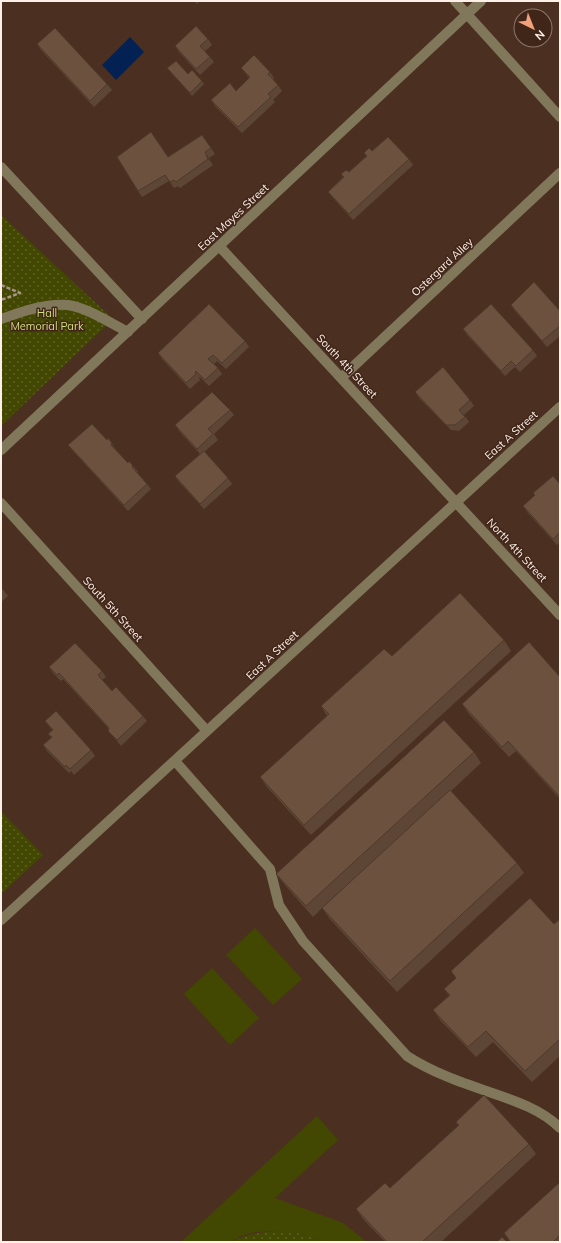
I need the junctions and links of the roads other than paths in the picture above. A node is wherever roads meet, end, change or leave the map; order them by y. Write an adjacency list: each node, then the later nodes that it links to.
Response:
1 (455, 1): 3 (street)
2 (481, 1): 3 (street, East Mayes Street)
3 (467, 14): 4 (street); 7 (street, East Mayes Street)
4 (560, 117)
5 (1, 167): 9 (street)
6 (560, 173): 11 (street, Ostergard Alley)
7 (220, 246): 9 (street, East Mayes Street); 11 (street, South 4th Street)
8 (1, 319): 10 (street)
9 (142, 319): 10 (street, East Mayes Street)
10 (128, 332): 13 (street, East Mayes Street)
11 (341, 378): 14 (street, South 4th Street)
12 (560, 407): 14 (street, East A Street)
13 (1, 450)
14 (456, 502): 16 (street, North 4th Street); 17 (street, East A Street)
15 (1, 503): 17 (street, South 5th Street)
16 (560, 615)
17 (207, 731): 18 (street, East A Street)
18 (175, 761): 19 (street, East A Street); 20 (street)
19 (1, 920)
20 (560, 1128)

